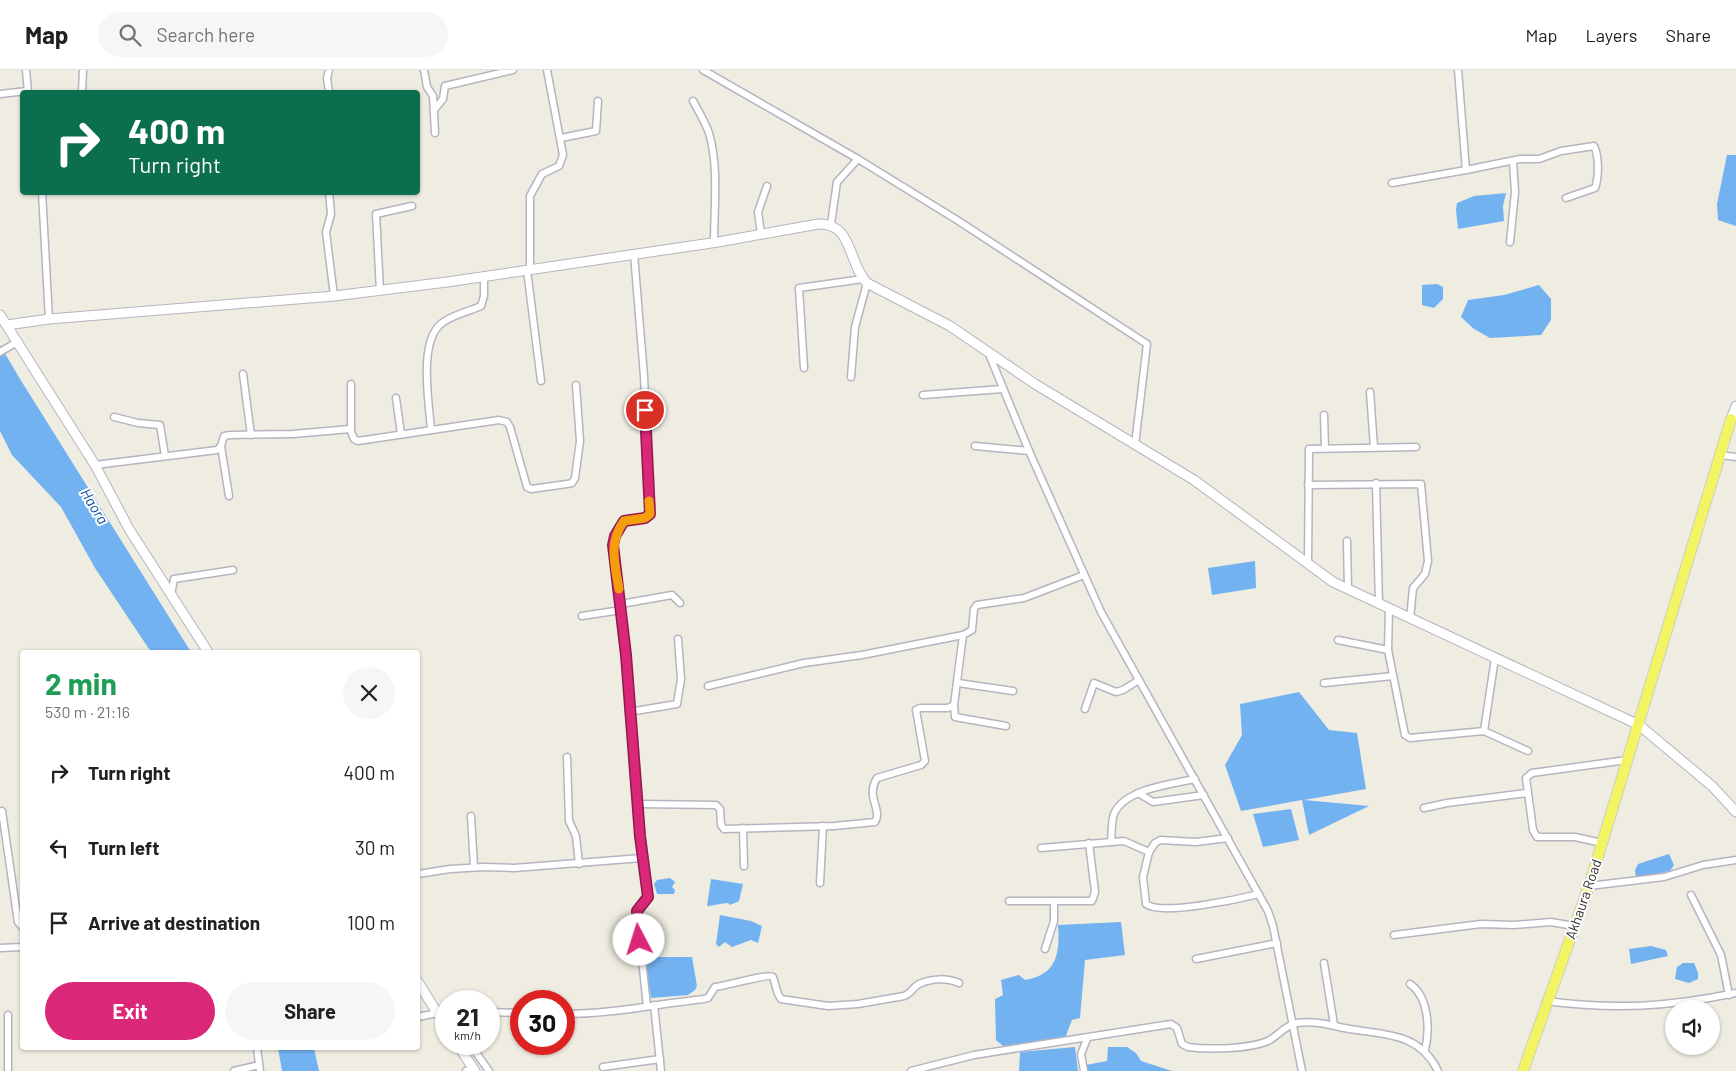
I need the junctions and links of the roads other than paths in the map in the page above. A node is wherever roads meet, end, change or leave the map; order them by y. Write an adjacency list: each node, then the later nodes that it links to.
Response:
1 (26, 70): 9 (street)
2 (83, 70): 10 (street)
3 (329, 70): 11 (street)
4 (424, 70): 16 (street)
5 (513, 70): 16 (street)
6 (547, 70): 18 (street)
7 (703, 70): 19 (street)
8 (1458, 70): 21 (street)
9 (27, 90)
10 (82, 90)
11 (329, 90)
12 (20, 93): 13 (street)
13 (0, 94)
14 (598, 101): 18 (street)
15 (693, 102): 30 (street)
16 (434, 110): 17 (street)
17 (435, 133)
18 (561, 138): 33 (street)
19 (858, 159): 28 (street); 62 (street)
20 (1513, 162): 21 (street); 26 (street); 31 (street)
21 (1466, 170): 22 (street)
22 (1392, 183)
23 (767, 186): 29 (street)
24 (42, 195): 39 (street)
25 (329, 195): 37 (street)
26 (1566, 198)
27 (412, 206): 36 (street)
28 (831, 224): 29 (street); 35 (street)
29 (761, 234): 30 (street)
30 (714, 242): 32 (street)
31 (1510, 242)
32 (634, 254): 33 (street); 84 (street)
33 (529, 269): 34 (street); 47 (street)
34 (484, 277): 36 (street); 59 (street)
35 (865, 281): 43 (street); 44 (street); 46 (street)
36 (380, 291): 37 (street)
37 (334, 296): 39 (street)
38 (0, 315): 40 (street)
39 (49, 319): 40 (street)
40 (7, 325): 41 (street)
41 (17, 342): 42 (street); 72 (street)
42 (3, 350)
43 (989, 354): 50 (street); 62 (street)
44 (804, 368)
45 (243, 374): 61 (street)
46 (851, 377)
47 (541, 381)
48 (350, 384): 58 (street)
49 (576, 385): 59 (street)
50 (1002, 389): 52 (street); 68 (street)
51 (1370, 392): 65 (street)
52 (923, 394)
53 (396, 398): 60 (street)
54 (1736, 406): 57 (street)
55 (1324, 415): 67 (street)
56 (114, 417): 70 (street)
57 (1732, 419): 69 (main road, Akhaura Road)
58 (351, 430): 60 (street); 61 (street)
59 (431, 430): 60 (street)
60 (401, 434)
61 (252, 435): 63 (street)
62 (1135, 444): 77 (street)
63 (221, 446): 70 (street); 75 (street)
64 (975, 446): 68 (street)
65 (1374, 447): 66 (street); 67 (street)
66 (1416, 447)
67 (1325, 448): 74 (street)
68 (1029, 451): 79 (street)
69 (1720, 455): 71 (street); 103 (main road, Akhaura Road)
70 (165, 456): 72 (street)
71 (1736, 457)
72 (95, 465): 81 (street)
73 (1376, 483): 74 (street); 83 (street); 87 (street)
74 (1308, 485): 77 (street)
75 (228, 496)
76 (1347, 541): 80 (street)
77 (1308, 564): 80 (street)
78 (233, 570): 81 (street)
79 (1084, 575): 88 (street); 95 (street)
80 (1348, 590): 83 (street)
81 (171, 595): 91 (street)
82 (680, 603): 84 (street)
83 (1379, 604): 85 (street)
84 (621, 607): 86 (street); 102 (street)
85 (1390, 609): 87 (street); 92 (street)
86 (582, 616)
87 (1410, 619): 93 (street)
88 (963, 635): 96 (street); 98 (street)
89 (678, 640): 102 (street)
90 (1338, 640): 92 (street)
91 (207, 650)
92 (1388, 650): 94 (street)
93 (1495, 658): 103 (street); 105 (street)
94 (1393, 676): 97 (street); 105 (street)
95 (1139, 680): 101 (street); 109 (street)
96 (958, 683): 99 (street); 100 (street)
97 (1324, 683)
98 (708, 686)
99 (1013, 691)
100 (954, 705): 104 (street); 119 (street)
101 (1085, 709)
102 (629, 712): 114 (street)
103 (1639, 725): 108 (main road, Akhaura Road); 113 (street)
104 (1006, 726)
105 (1484, 731): 106 (street)
106 (1528, 751)
107 (567, 757): 129 (street)
108 (1627, 760): 111 (street); 124 (main road, Akhaura Road)
109 (1195, 779): 110 (street); 112 (street)
110 (1138, 793): 112 (street); 122 (street)
111 (1526, 793): 115 (street); 124 (street)
112 (1204, 795): 121 (street)
113 (1731, 802): 117 (street)
114 (639, 804): 120 (street); 127 (street)
115 (1424, 808)
116 (2, 811): 139 (street)
117 (1736, 812)
118 (471, 816): 131 (street)
119 (823, 826): 120 (street); 133 (street)
120 (743, 828): 130 (street)
121 (1228, 838): 126 (street); 135 (street)
122 (1111, 842): 123 (street); 126 (street)
123 (1089, 844): 125 (street); 138 (street)
124 (1602, 844): 134 (main road, Akhaura Road)
125 (1042, 848)
126 (1149, 852): 135 (street)
127 (642, 858): 129 (street); 153 (street)
128 (1736, 860): 134 (street)
129 (579, 864): 131 (street)
130 (744, 866)
131 (474, 868): 132 (street)
132 (420, 874)
133 (820, 883)
134 (1590, 886): 140 (main road, Akhaura Road)
135 (1259, 894): 142 (street)
136 (1691, 895): 151 (street)
137 (1010, 900): 138 (street)
138 (1054, 901): 145 (street)
139 (20, 924)
140 (1574, 926): 141 (street); 152 (main road, Akhaura Road)
141 (1394, 935)
142 (1277, 943): 146 (street); 159 (street)
143 (20, 947): 144 (street)
144 (0, 948)
145 (1045, 949)
146 (1196, 959)
147 (1324, 963): 160 (street)
148 (959, 983): 153 (street)
149 (1410, 984): 165 (street)
150 (420, 985): 154 (street)
151 (1732, 994): 152 (street)
152 (1546, 1001): 180 (main road, Akhaura Road)
153 (650, 1005): 155 (street); 168 (street)
154 (435, 1008)
155 (575, 1014)
156 (8, 1015): 161 (street)
157 (420, 1017): 158 (street)
158 (435, 1019)
159 (1293, 1024): 160 (street); 163 (street); 178 (street)
160 (1334, 1025): 165 (street)
161 (8, 1034): 162 (street); 172 (street)
162 (0, 1035)
163 (1087, 1039): 176 (street); 177 (street)
164 (257, 1050): 170 (street)
165 (1425, 1050): 179 (street)
166 (463, 1055): 171 (street)
167 (478, 1055): 174 (street)
168 (660, 1059): 169 (street); 175 (street)
169 (603, 1066)
170 (260, 1068): 173 (street)
171 (471, 1070)
172 (8, 1071)
173 (234, 1071)
174 (489, 1071)
175 (661, 1071)
176 (911, 1071)
177 (1084, 1071)
178 (1302, 1071)
179 (1438, 1071)
180 (1523, 1071)

